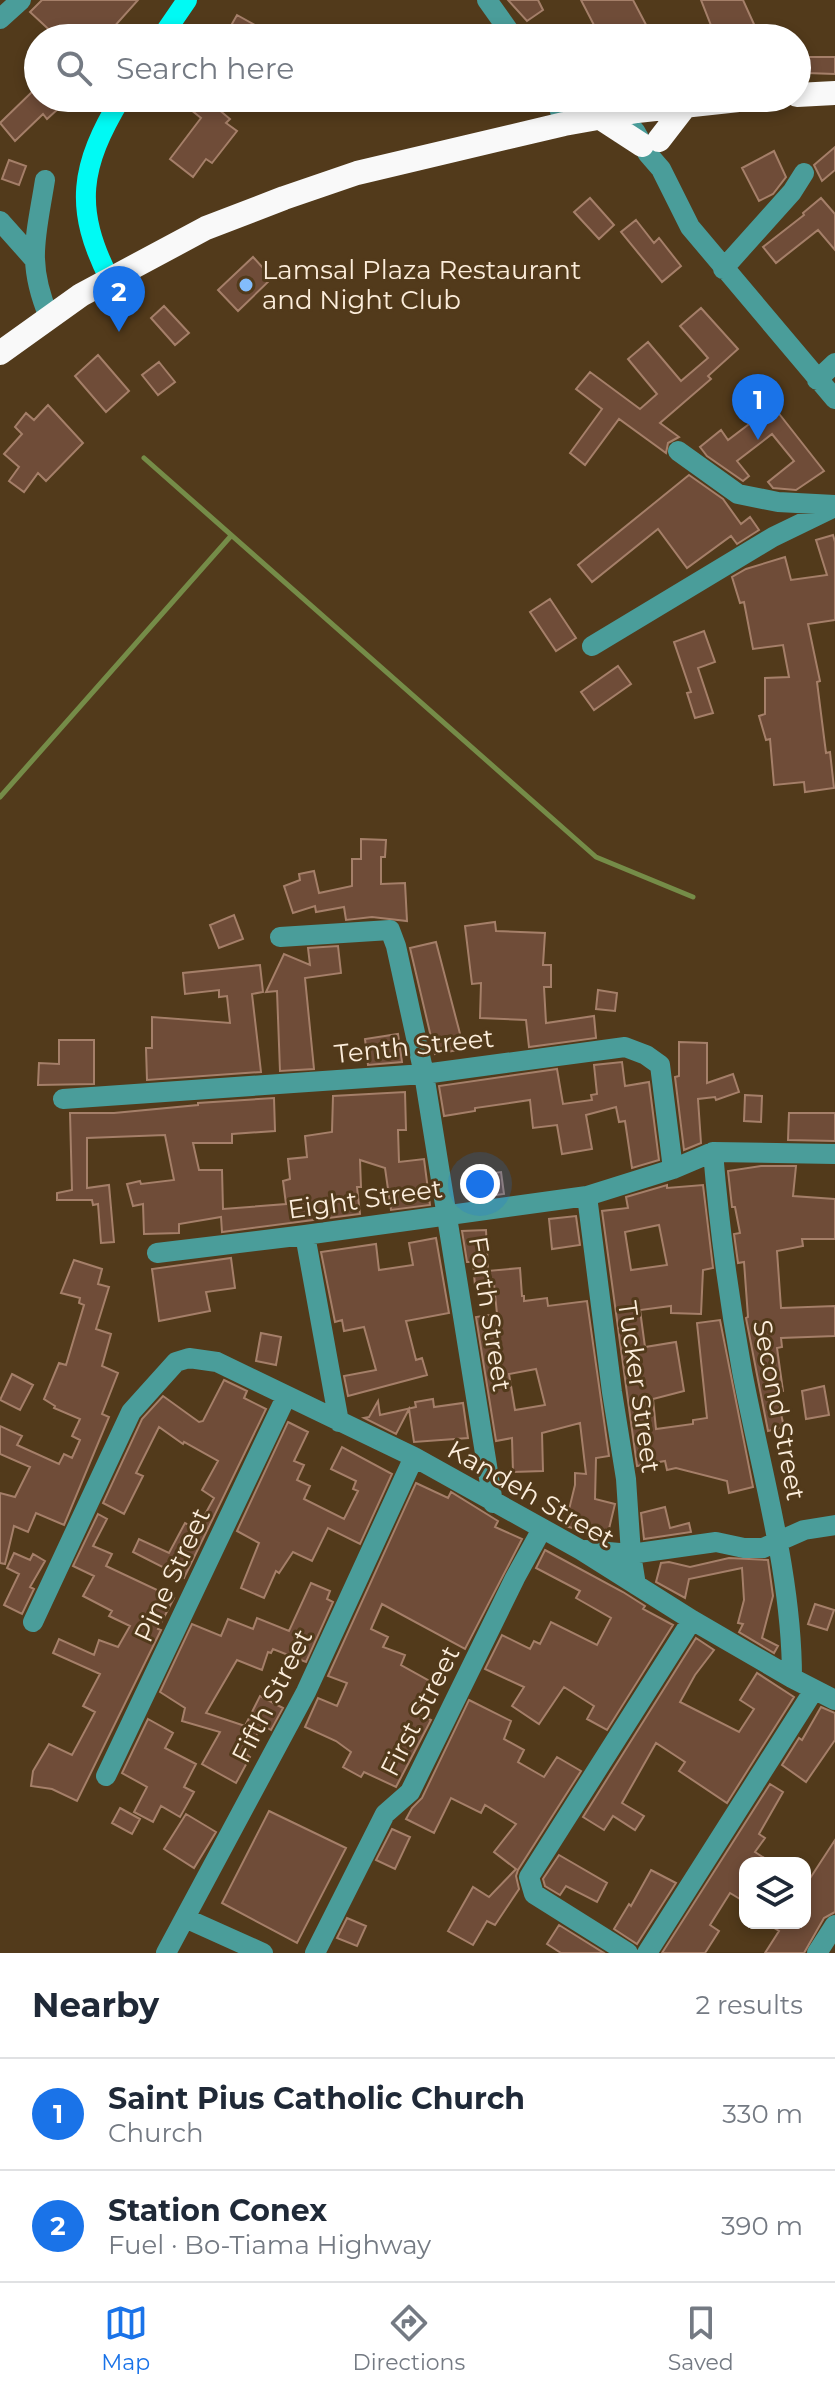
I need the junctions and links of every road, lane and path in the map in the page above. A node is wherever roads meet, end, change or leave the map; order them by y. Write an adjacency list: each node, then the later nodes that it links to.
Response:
1 (21, 0): 4 (street)
2 (187, 0): 5 (main road)
3 (487, 0): 6 (street)
4 (0, 19)
5 (171, 24)
6 (504, 24)
7 (835, 93): 8 (highway)
8 (811, 94)
9 (113, 112): 22 (main road)
10 (560, 112): 15 (street)
11 (632, 112): 14 (highway)
12 (638, 112): 16 (street)
13 (679, 112): 16 (highway)
14 (599, 117): 15 (highway); 16 (highway)
15 (564, 124): 22 (highway)
16 (650, 142): 21 (street)
17 (804, 173): 21 (street)
18 (45, 180): 20 (street)
19 (0, 221): 20 (street)
20 (33, 258): 23 (street)
21 (723, 269): 26 (street)
22 (110, 280): 23 (highway)
23 (49, 317): 24 (highway)
24 (0, 353)
25 (835, 363): 26 (street)
26 (817, 380): 27 (street)
27 (835, 399)
28 (678, 451): 29 (street)
29 (835, 506): 30 (street)
30 (592, 646)
31 (280, 937): 32 (street, Forth Street)
32 (424, 1074): 33 (street, Tenth Street); 36 (street, Tenth Street); 38 (street, Forth Street)
33 (63, 1099)
34 (713, 1152): 35 (street); 36 (street, Eight Street); 47 (street, Second Street)
35 (835, 1154)
36 (673, 1169): 37 (street, Eight Street)
37 (587, 1196): 38 (street, Eight Street); 49 (street, Tucker Street)
38 (447, 1214): 39 (street, Eight Street); 44 (street, Forth Street)
39 (305, 1235): 40 (street, Eight Street); 42 (street)
40 (157, 1253)
41 (286, 1397): 42 (street, Kandeh Street); 52 (street, Kandeh Street); 56 (street, Pine Street)
42 (339, 1422): 43 (street, Kandeh Street)
43 (414, 1457): 44 (street, Kandeh Street); 57 (street, Fifth Street)
44 (493, 1503): 46 (street, Kandeh Street)
45 (835, 1525): 47 (street)
46 (542, 1529): 48 (street, Kandeh Street); 61 (street, First Street)
47 (778, 1543): 49 (street); 53 (street, Second Street)
48 (581, 1550): 49 (street); 50 (street, Kandeh Street)
49 (631, 1554): 50 (street, Tucker Street)
50 (636, 1585): 51 (street, Kandeh Street)
51 (692, 1620): 53 (street, Kandeh Street); 62 (street)
52 (33, 1622)
53 (792, 1678): 54 (street, Kandeh Street)
54 (814, 1690): 55 (street, Kandeh Street); 63 (street)
55 (835, 1700)
56 (106, 1776)
57 (185, 1918): 59 (street, Fifth Street); 60 (street)
58 (835, 1925): 64 (street)
59 (166, 1953)
60 (263, 1953)
61 (315, 1953)
62 (628, 1953)
63 (647, 1953)
64 (817, 1953)

